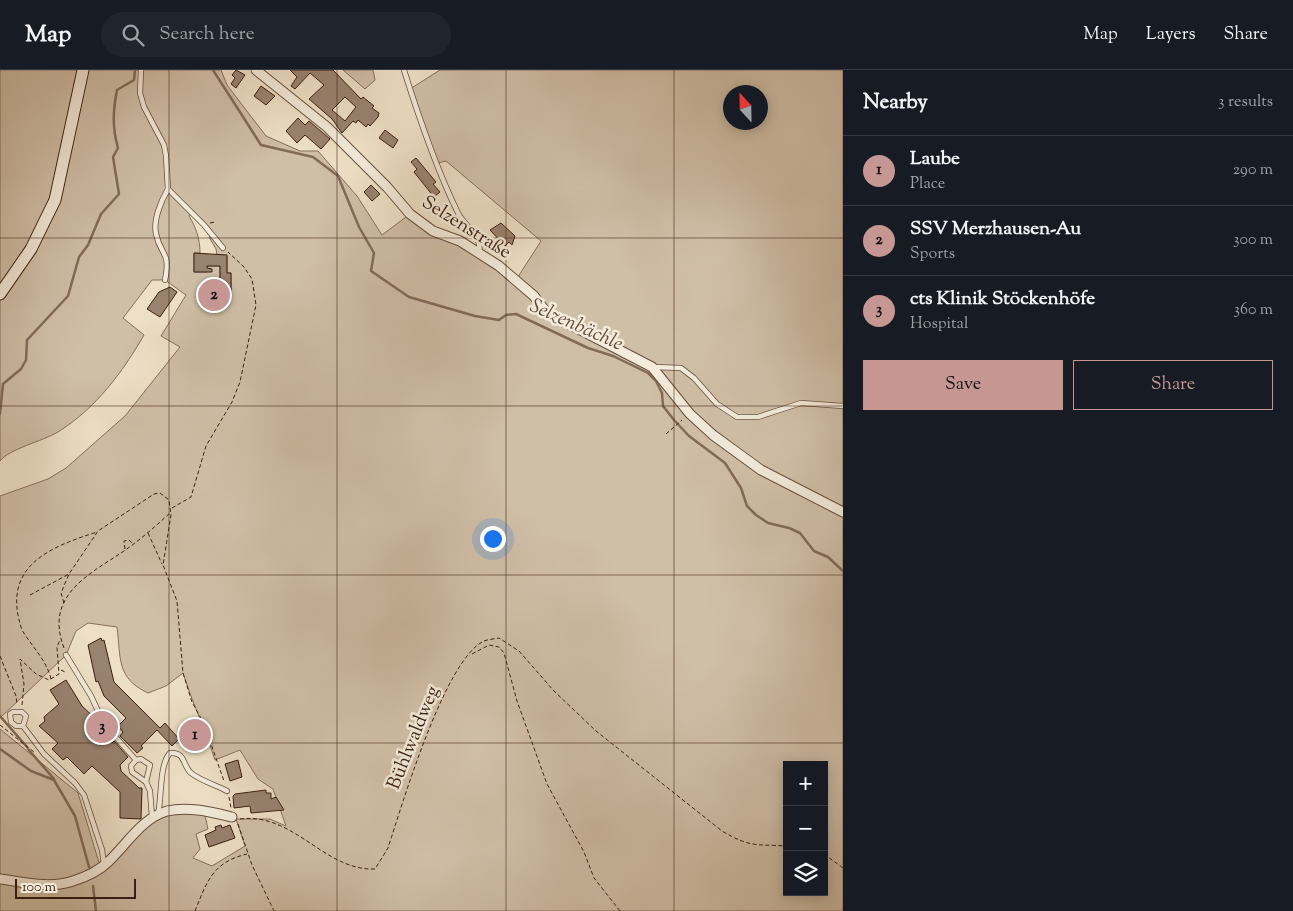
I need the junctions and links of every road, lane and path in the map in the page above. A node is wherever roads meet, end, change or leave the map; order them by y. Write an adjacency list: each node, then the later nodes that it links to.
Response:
1 (83, 70): 9 (main road)
2 (141, 70): 5 (lane)
3 (256, 70): 7 (street, Selzenstraße)
4 (404, 70): 7 (lane)
5 (168, 189): 6 (lane); 8 (lane)
6 (223, 248): 14 (path)
7 (479, 251): 10 (street, Selzenstraße)
8 (165, 280)
9 (0, 294)
10 (652, 367): 11 (lane); 15 (street, Selzenstraße)
11 (843, 406)
12 (684, 419): 13 (path)
13 (666, 434)
14 (172, 510): 16 (path); 17 (path); 21 (path)
15 (843, 512)
16 (98, 531): 20 (path); 22 (path)
17 (148, 533): 18 (path); 21 (path)
18 (133, 544): 19 (path); 19 (path)
19 (126, 549): 24 (path)
20 (29, 562)
21 (163, 565): 39 (path)
22 (70, 574): 23 (path); 24 (path)
23 (30, 596)
24 (64, 603): 26 (path)
25 (13, 607): 32 (path)
26 (60, 639): 27 (path); 30 (path)
27 (66, 655): 37 (lane)
28 (470, 655): 41 (path, Bühlwaldweg); 42 (path, Bühlwaldweg); 50 (path)
29 (0, 656): 33 (path)
30 (60, 670): 31 (path); 32 (path)
31 (65, 672)
32 (51, 679): 33 (path)
33 (19, 710): 35 (lane); 35 (lane)
34 (0, 725): 36 (path)
35 (23, 726): 36 (lane)
36 (44, 754): 45 (lane)
37 (136, 760): 38 (lane); 38 (lane)
38 (146, 782): 40 (lane)
39 (227, 791): 40 (lane); 41 (path)
40 (155, 816): 41 (street); 45 (street)
41 (233, 816): 43 (path)
42 (783, 846)
43 (248, 854): 48 (path); 49 (path)
44 (828, 857): 46 (path)
45 (104, 866): 47 (street)
46 (843, 868)
47 (0, 879)
48 (195, 911)
49 (274, 911)
50 (620, 911)

